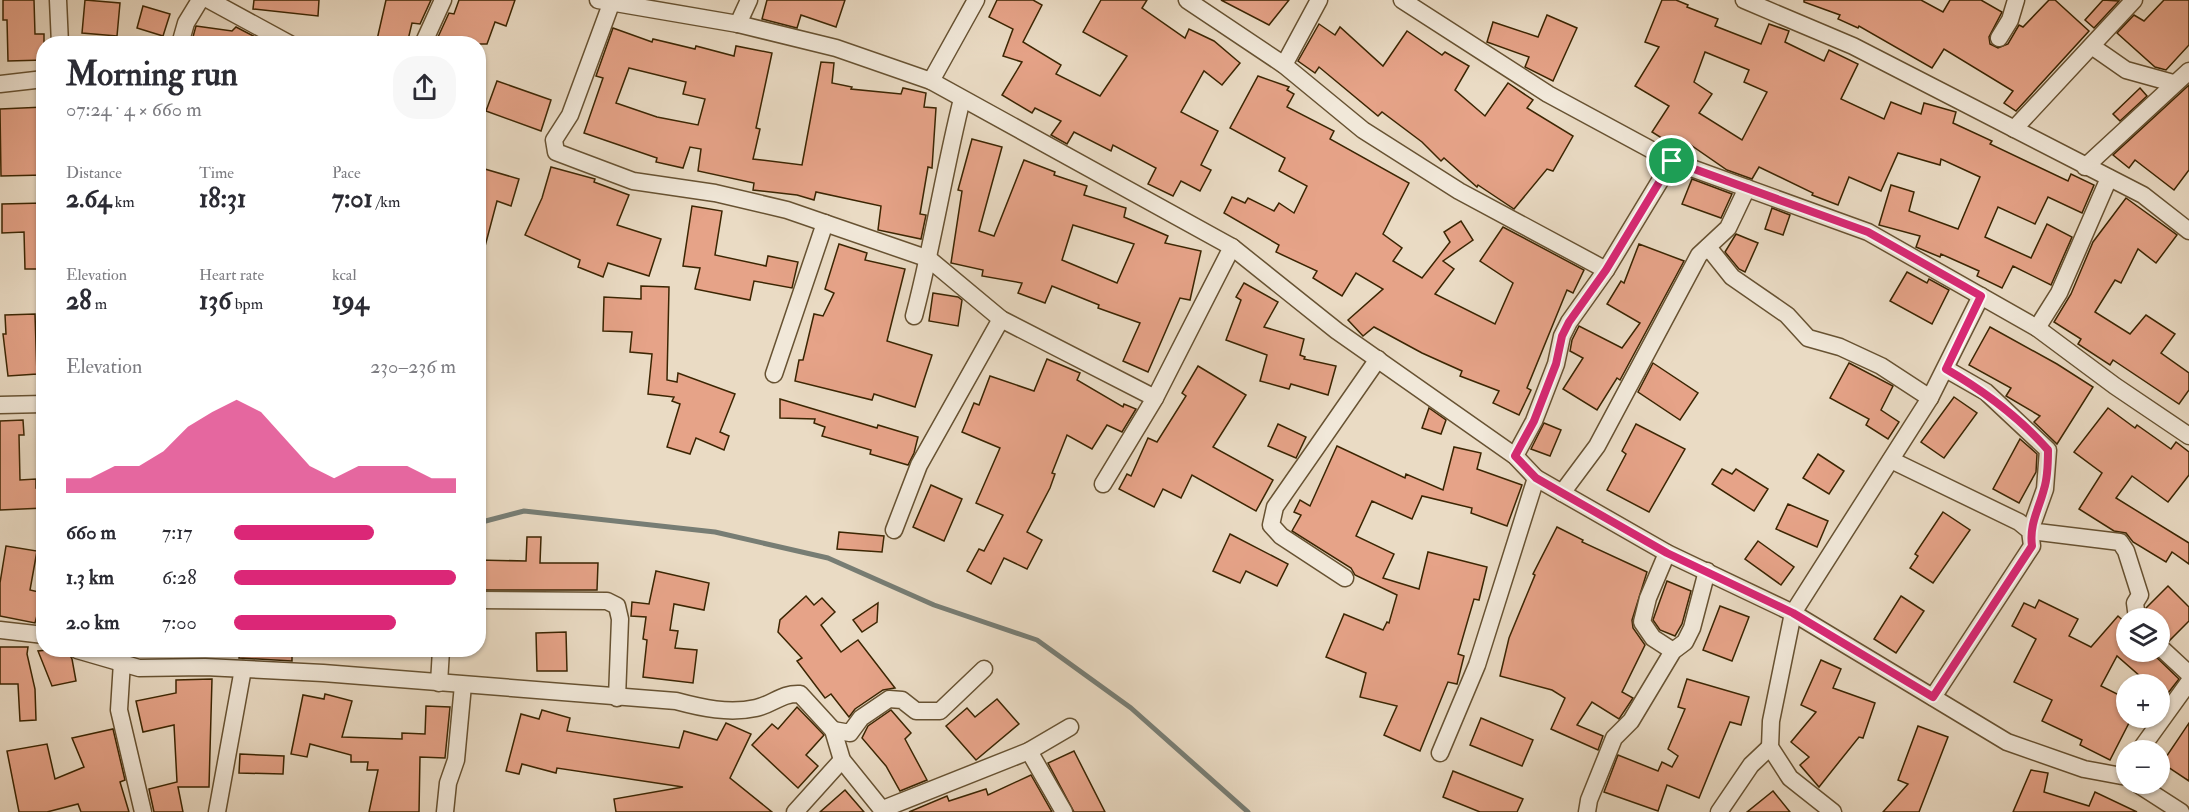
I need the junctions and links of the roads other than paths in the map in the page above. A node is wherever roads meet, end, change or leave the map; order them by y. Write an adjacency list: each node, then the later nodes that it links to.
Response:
1 (58, 0): 15 (street)
2 (200, 0): 16 (street)
3 (209, 0): 17 (street)
4 (443, 0): 18 (street)
5 (749, 0): 14 (street)
6 (976, 0): 24 (street)
7 (1187, 0): 21 (street)
8 (1319, 0): 21 (street)
9 (1402, 0): 29 (street)
10 (1744, 0): 28 (street)
11 (2016, 0): 19 (street)
12 (2134, 0): 20 (street)
13 (604, 2): 14 (street); 33 (street)
14 (738, 24): 24 (street)
15 (60, 36)
16 (182, 36)
17 (275, 36)
18 (427, 36)
19 (2000, 38)
20 (2093, 47): 25 (street); 28 (street)
21 (1284, 65): 38 (street)
22 (2189, 70): 25 (street)
23 (36, 80): 26 (street)
24 (931, 81): 27 (street)
25 (2173, 83): 30 (street)
26 (0, 84)
27 (962, 99): 35 (street); 37 (street)
28 (2014, 129): 30 (street)
29 (1672, 161): 32 (street); 38 (street)
30 (2085, 167): 31 (street)
31 (2109, 178): 34 (street); 42 (street)
32 (1747, 188): 36 (street); 39 (street)
33 (825, 223): 37 (street); 45 (street)
34 (2189, 231)
35 (1233, 247): 43 (street); 46 (street)
36 (1708, 247): 47 (street); 55 (street)
37 (930, 259): 40 (street); 41 (street)
38 (1606, 270): 51 (street)
39 (1981, 296): 42 (street); 44 (street)
40 (914, 316)
41 (1001, 319): 46 (street); 56 (street)
42 (2037, 328): 50 (street)
43 (1378, 359): 51 (street); 60 (street)
44 (1946, 369): 47 (street); 57 (street)
45 (774, 374)
46 (1155, 398): 54 (street)
47 (1930, 398): 52 (street)
48 (36, 404): 49 (street)
49 (0, 405)
50 (2189, 436)
51 (1515, 456): 53 (street)
52 (1891, 460): 57 (street); 63 (street)
53 (1536, 478): 55 (street); 84 (street)
54 (1103, 484)
55 (1562, 492): 58 (street)
56 (894, 530)
57 (2030, 531): 62 (street); 77 (street)
58 (1667, 553): 59 (street); 66 (street)
59 (1707, 571): 63 (street); 66 (street)
60 (1345, 578)
61 (486, 600): 78 (street)
62 (2136, 608)
63 (1793, 613): 77 (street); 82 (street)
64 (0, 630): 65 (street)
65 (36, 634)
66 (1673, 651): 94 (street)
67 (2170, 656): 73 (street)
68 (100, 657): 70 (street)
69 (441, 657): 75 (street)
70 (122, 662): 71 (street); 89 (street)
71 (243, 669): 75 (street); 90 (street)
72 (984, 669): 80 (street)
73 (2189, 674)
74 (2189, 682): 81 (street)
75 (439, 683): 76 (street)
76 (463, 685): 78 (street); 91 (street)
77 (1933, 697): 86 (street)
78 (617, 698): 80 (street)
79 (1070, 728): 83 (street)
80 (833, 730): 85 (street)
81 (2146, 740)
82 (1770, 747): 95 (street); 96 (street)
83 (1029, 751): 88 (street); 93 (street)
84 (1440, 753)
85 (842, 760): 88 (street); 92 (street)
86 (2116, 774)
87 (2154, 794): 97 (street)
88 (883, 811)
89 (143, 812)
90 (217, 812)
91 (445, 812)
92 (795, 812)
93 (1064, 812)
94 (1587, 812)
95 (1719, 812)
96 (1833, 812)
97 (2181, 812)

